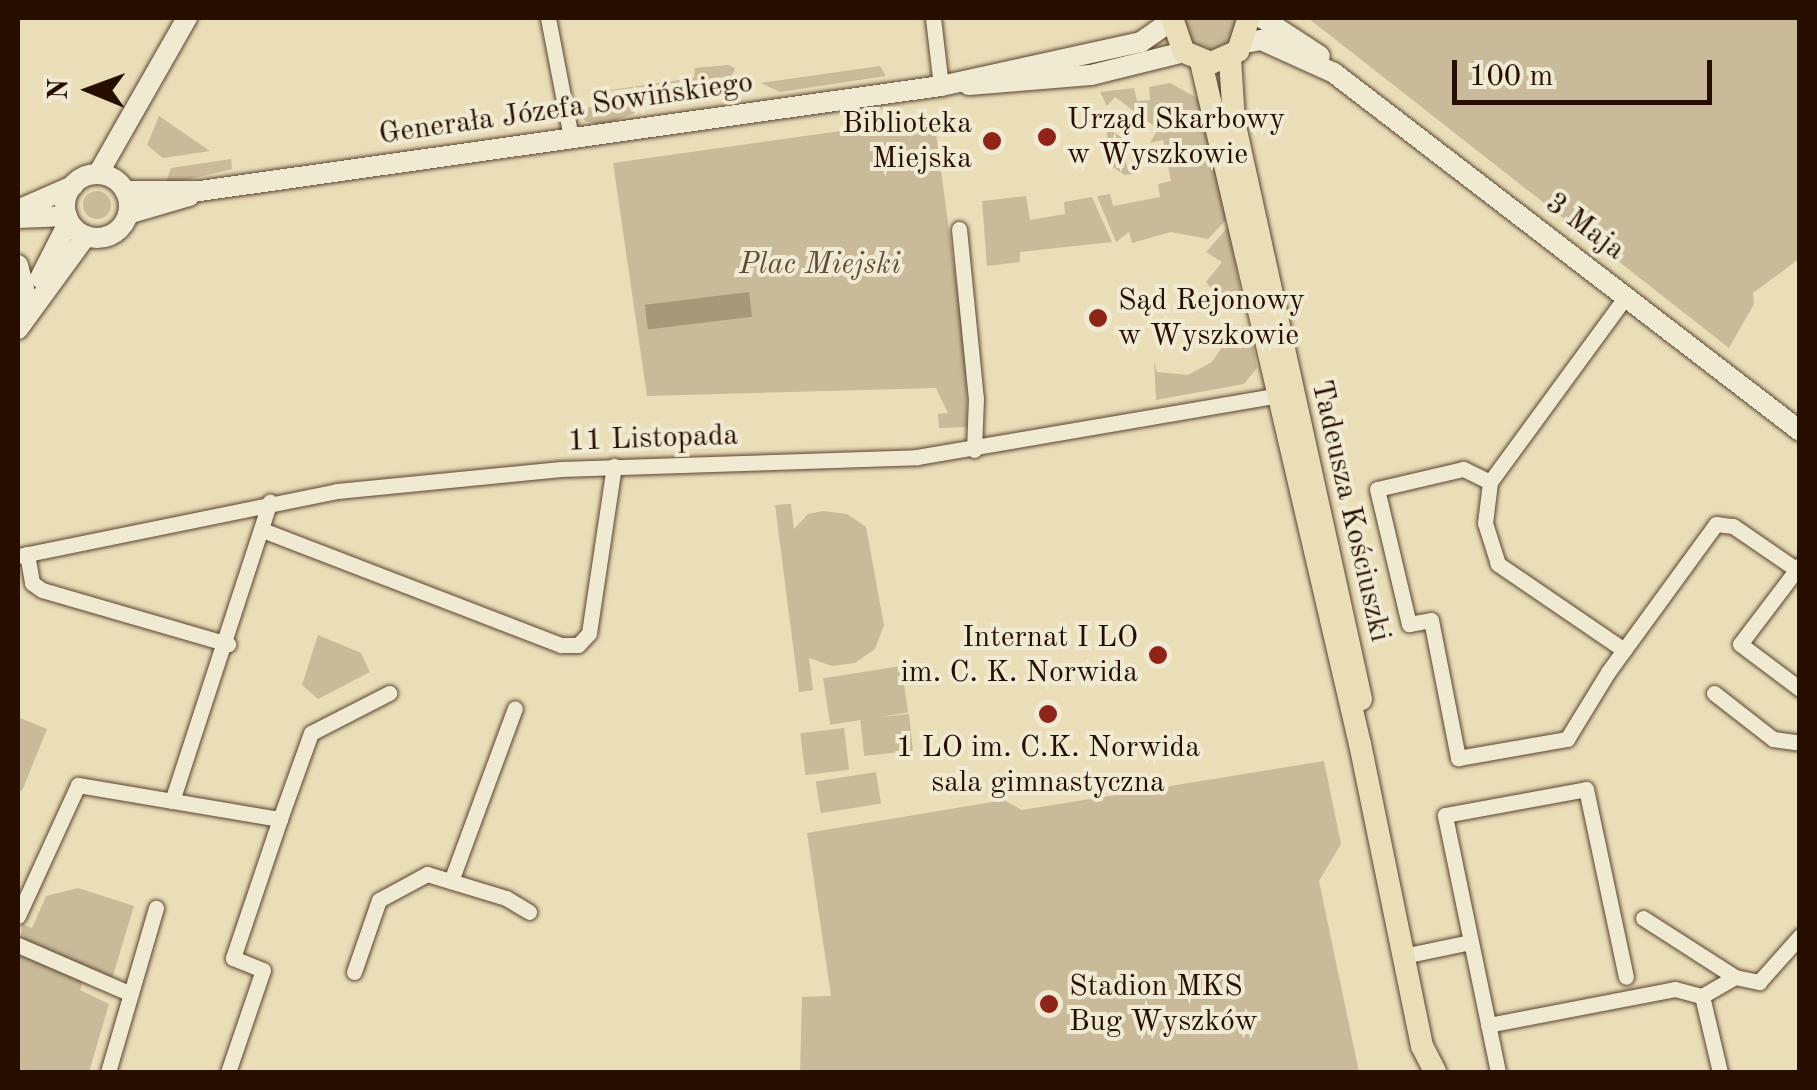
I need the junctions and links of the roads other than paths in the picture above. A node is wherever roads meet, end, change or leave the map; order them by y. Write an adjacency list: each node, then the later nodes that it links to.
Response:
1 (187, 18): 12 (street)
2 (548, 18): 11 (street)
3 (933, 18): 10 (street)
4 (1249, 18): 7 (main road, Tadeusza Kościuszki)
5 (1262, 18): 9 (street, 3 Maja)
6 (1172, 19): 8 (main road, Tadeusza Kościuszki); 10 (street, Generała Józefa Sowińskiego)
7 (1237, 50): 8 (main road); 9 (street, 3 Maja); 25 (main road, Tadeusza Kościuszki)
8 (1192, 57): 10 (street, Generała Józefa Sowińskiego); 25 (main road, Tadeusza Kościuszki)
9 (1334, 73): 22 (street, 3 Maja)
10 (941, 86): 11 (street, Generała Józefa Sowińskiego)
11 (571, 138): 14 (street, Generała Józefa Sowińskiego)
12 (113, 182): 13 (street); 14 (street, Generała Józefa Sowińskiego); 16 (street)
13 (73, 186): 15 (street); 18 (street)
14 (200, 191): 16 (street, Generała Józefa Sowińskiego)
15 (18, 210)
16 (128, 214): 20 (street)
17 (18, 218): 18 (street)
18 (68, 218): 20 (street); 23 (street)
19 (959, 229): 27 (street)
20 (86, 236): 23 (street)
21 (18, 265): 23 (street)
22 (1626, 296): 26 (street, 3 Maja); 29 (street)
23 (29, 308): 24 (street)
24 (18, 329)
25 (1284, 395): 27 (street, 11 Listopada); 51 (main road, Tadeusza Kościuszki)
26 (1800, 430)
27 (974, 450): 28 (street, 11 Listopada)
28 (614, 466): 30 (street, 11 Listopada); 31 (street)
29 (1490, 482): 35 (street); 35 (street)
30 (270, 502): 31 (street); 32 (street, 11 Listopada)
31 (266, 531): 34 (street)
32 (22, 555): 34 (street)
33 (1797, 574): 35 (street); 36 (street)
34 (228, 644): 41 (street)
35 (1624, 650)
36 (1800, 689)
37 (1714, 693): 40 (street)
38 (389, 694): 42 (street)
39 (515, 708): 43 (street)
40 (1800, 743)
41 (172, 801): 42 (street); 46 (street)
42 (280, 819): 60 (street)
43 (451, 881): 45 (street); 52 (street)
44 (156, 908): 55 (street)
45 (529, 912)
46 (18, 916)
47 (1643, 918): 54 (street)
48 (1800, 936): 54 (street)
49 (1470, 942): 51 (street); 53 (street); 57 (street)
50 (18, 945): 55 (street)
51 (1403, 956): 58 (main road, Tadeusza Kościuszki)
52 (354, 972)
53 (1626, 977)
54 (1735, 977): 56 (street)
55 (132, 994): 59 (street)
56 (1702, 996): 57 (street); 64 (street)
57 (1488, 1025): 63 (street)
58 (1422, 1046): 61 (main road, Tadeusza Kościuszki); 62 (main road, Tadeusza Kościuszki)
59 (108, 1072)
60 (228, 1072)
61 (1421, 1072)
62 (1435, 1072)
63 (1498, 1072)
64 (1720, 1072)

